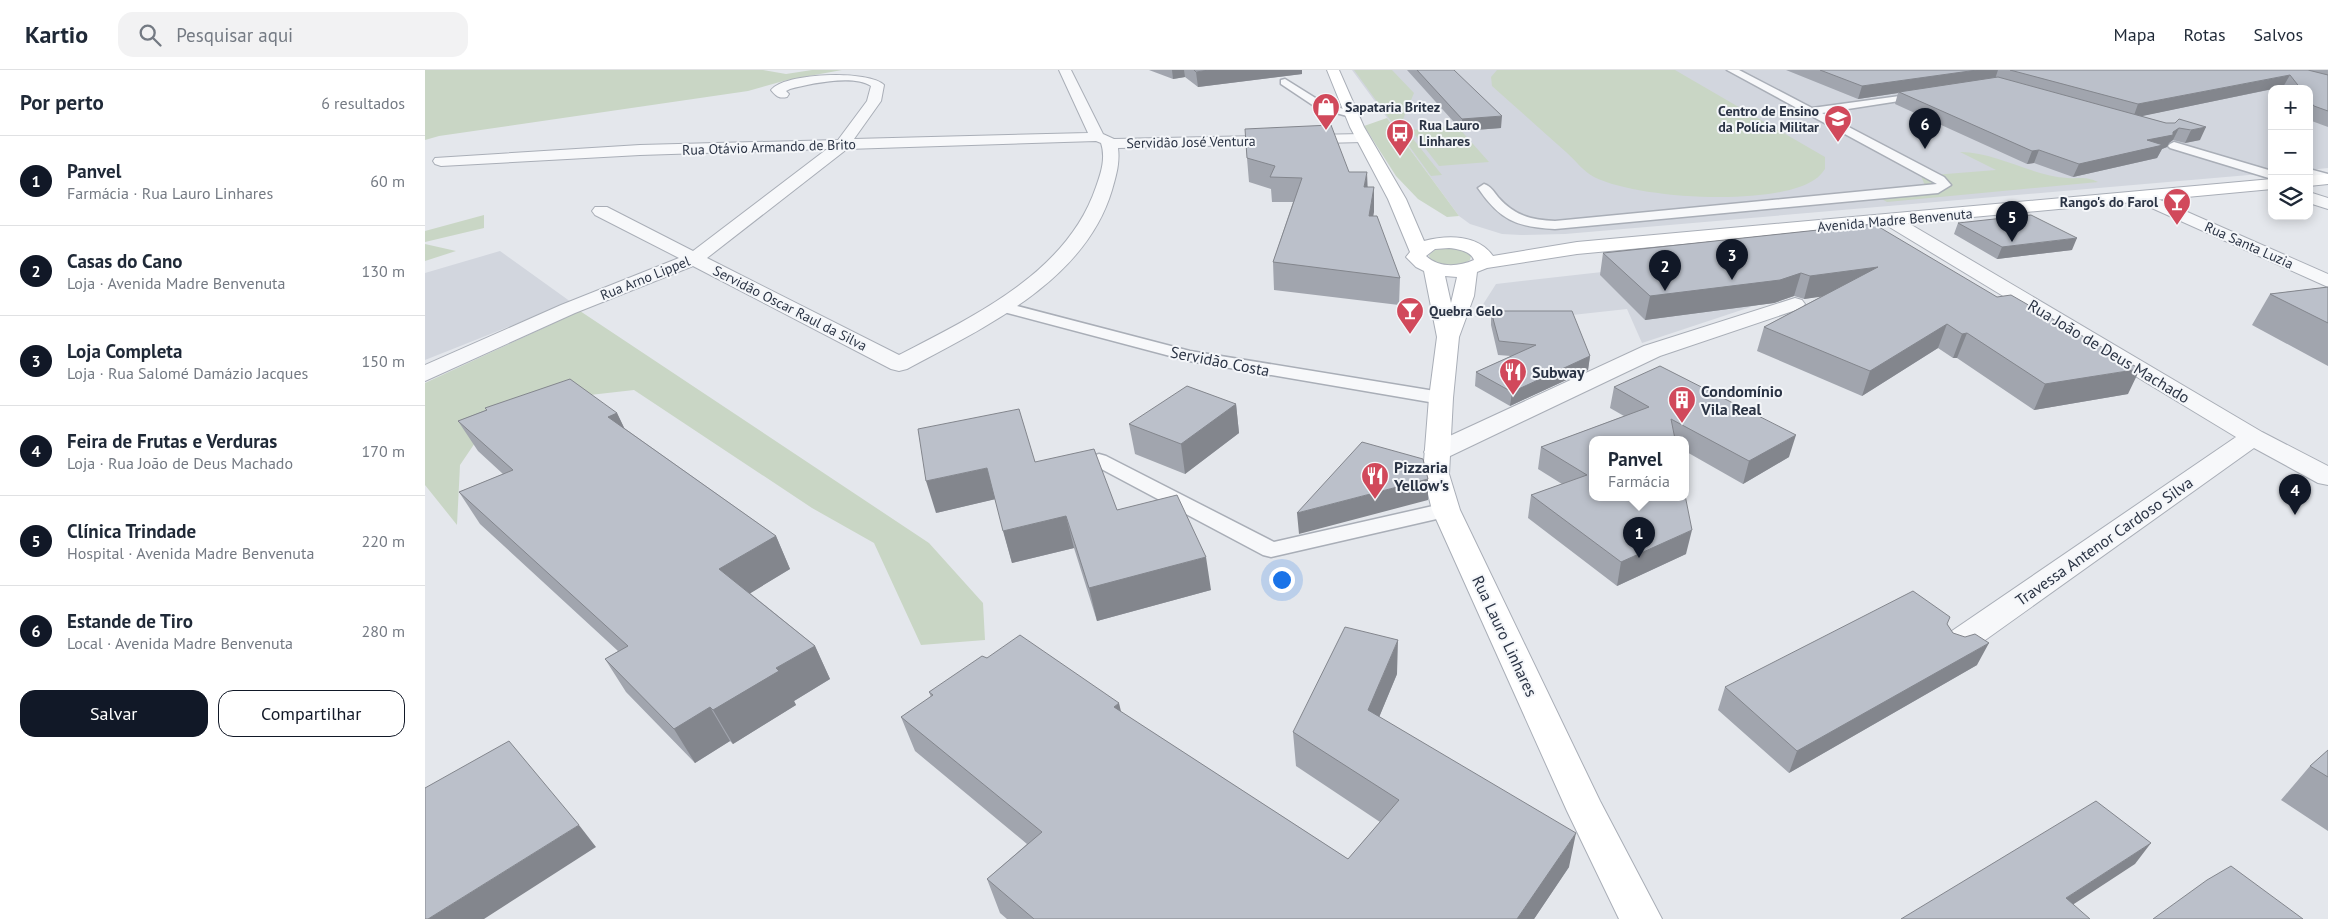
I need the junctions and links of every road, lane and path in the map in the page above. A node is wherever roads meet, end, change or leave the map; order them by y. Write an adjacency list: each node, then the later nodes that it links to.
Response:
1 (1065, 70): 10 (street, Servidão José Ventura)
2 (1333, 70): 8 (main road)
3 (1731, 70): 7 (lane)
4 (1285, 82): 8 (lane)
5 (1934, 93): 7 (lane)
6 (782, 94): 11 (street, Rua Arno Lippel)
7 (1809, 112): 19 (lane)
8 (1351, 114): 9 (main road)
9 (1363, 138): 10 (street, Servidão José Ventura); 22 (main road)
10 (1103, 140): 11 (street, Rua Otávio Armando de Brito); 32 (street, Servidão José Ventura)
11 (842, 145): 12 (street, Rua Otávio Armando de Brito); 28 (street, Rua Arno Lippel)
12 (441, 161)
13 (2268, 161): 14 (lane)
14 (2268, 174)
15 (2313, 174): 16 (lane)
16 (2328, 179): 17 (main road)
17 (2313, 181)
18 (2268, 184): 20 (main road, Avenida Madre Benvenuta)
19 (1484, 188)
20 (2142, 197): 25 (main road, Avenida Madre Benvenuta); 30 (street, Rua Santa Luzia)
21 (2313, 198): 23 (street)
22 (1397, 199): 26 (main road); 27 (main road)
23 (2328, 204)
24 (601, 211): 28 (street, Servidão Oscar Raul da Silva)
25 (1892, 221): 27 (main road, Avenida Madre Benvenuta); 37 (street, Rua João de Deus Machado)
26 (1419, 251): 27 (main road); 29 (main road)
27 (1471, 255): 29 (main road); 33 (main road, Rua Lauro Linhares)
28 (694, 259): 34 (street, Servidão Oscar Raul da Silva); 35 (street, Rua Arno Lippel)
29 (1433, 268): 33 (main road, Rua Lauro Linhares)
30 (2328, 281)
31 (1795, 304): 38 (street)
32 (1002, 307): 34 (street, Servidão José Ventura); 36 (lane, Servidão Costa)
33 (1448, 337): 36 (main road, Rua Lauro Linhares)
34 (899, 364)
35 (425, 374)
36 (1441, 398): 38 (main road, Rua Lauro Linhares)
37 (2253, 437): 40 (street, Rua João de Deus Machado); 42 (street, Travessa Antenor Cardoso Silva)
38 (1437, 452): 41 (main road, Rua Lauro Linhares)
39 (1099, 460): 41 (lane)
40 (2328, 478)
41 (1446, 510): 43 (main road, Rua Lauro Linhares)
42 (1955, 645)
43 (1641, 919)

